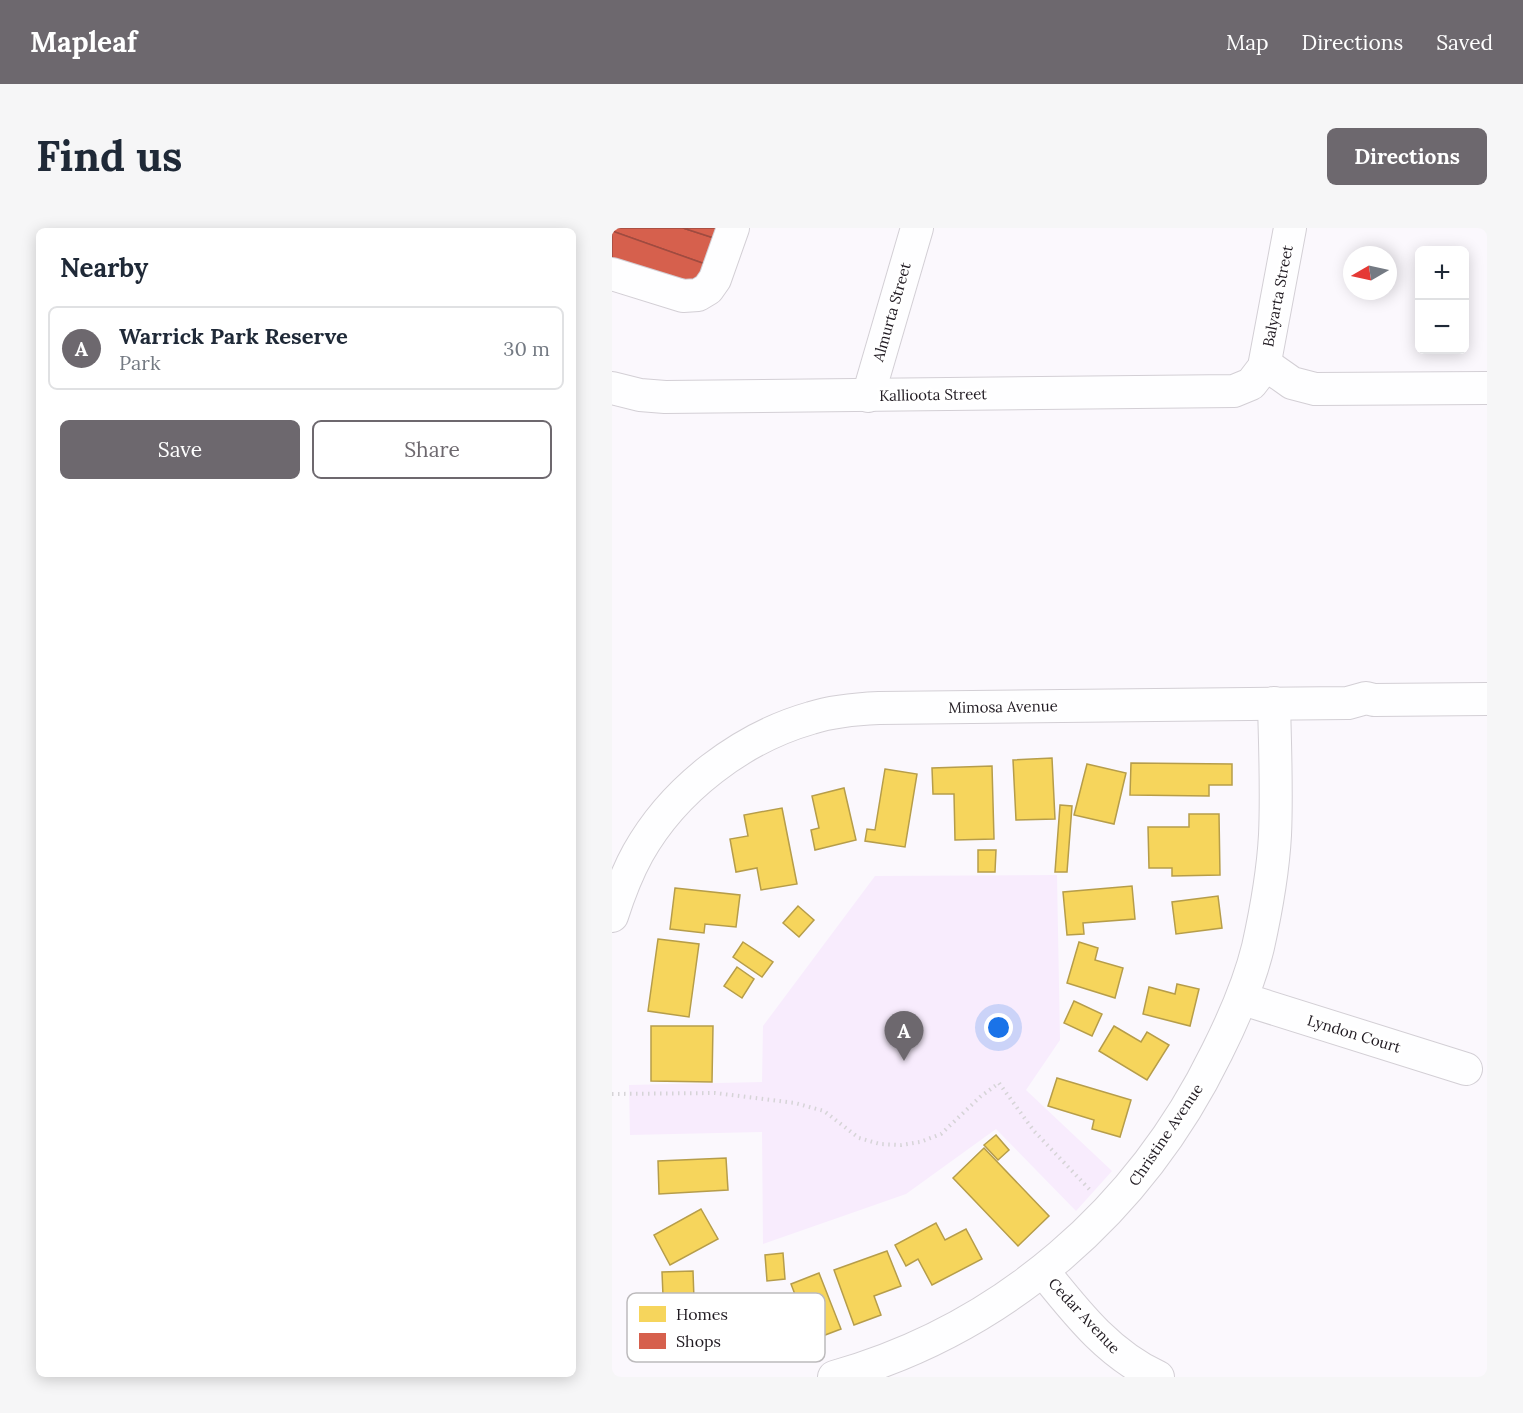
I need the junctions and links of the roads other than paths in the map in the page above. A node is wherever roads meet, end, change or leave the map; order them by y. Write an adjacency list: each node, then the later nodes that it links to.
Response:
1 (733, 228): 4 (street)
2 (917, 228): 8 (street, Almurta Street)
3 (1290, 228): 5 (street, Balyarta Street)
4 (612, 274)
5 (1259, 373): 7 (street); 8 (street, Kallioota Street)
6 (612, 388): 8 (street, Kallioota Street)
7 (1487, 388)
8 (867, 396)
9 (1487, 699): 10 (street, Mimosa Avenue)
10 (1274, 703): 11 (street, Mimosa Avenue); 12 (street, Christine Avenue)
11 (612, 916)
12 (1243, 999): 13 (street, Lyndon Court); 14 (street, Christine Avenue)
13 (1466, 1069)
14 (1043, 1270): 15 (street, Christine Avenue); 16 (street, Cedar Avenue)
15 (834, 1377)
16 (1158, 1377)

